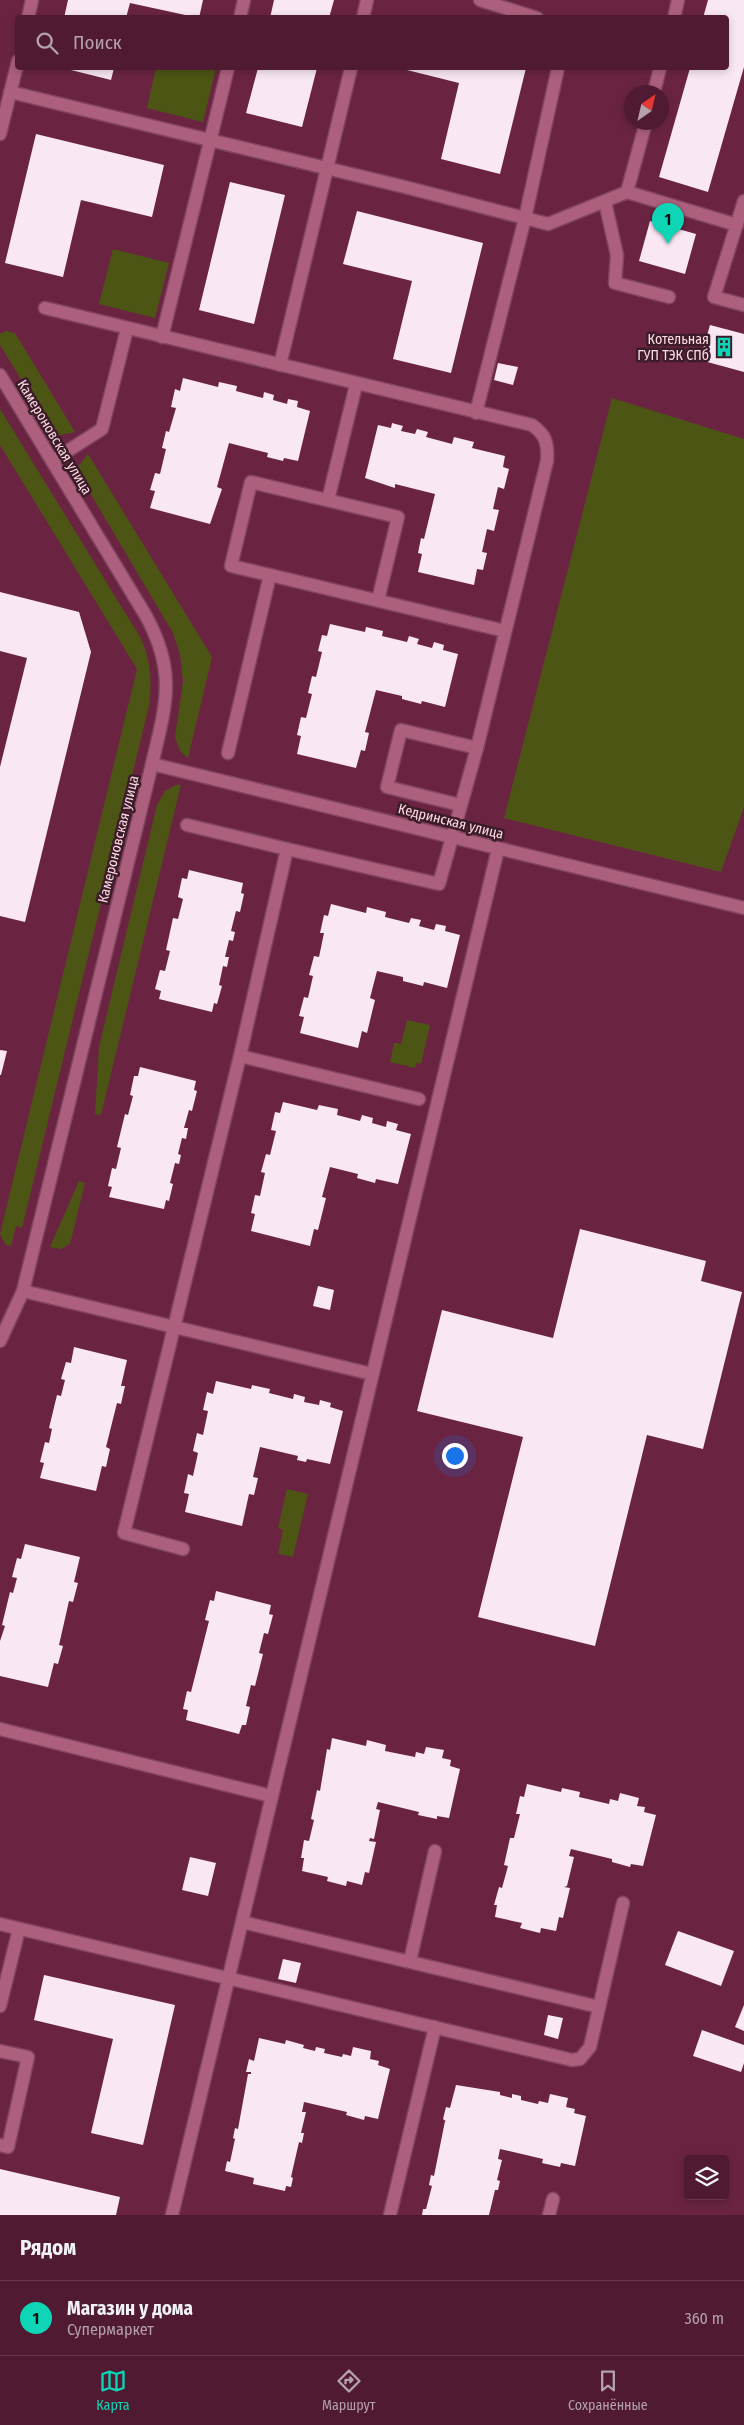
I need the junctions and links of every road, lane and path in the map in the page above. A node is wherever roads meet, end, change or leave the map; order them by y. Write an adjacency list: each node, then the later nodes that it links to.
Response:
1 (32, 0): 6 (street)
2 (244, 0): 7 (street)
3 (367, 0): 8 (street)
4 (480, 0): 9 (street)
5 (678, 0): 10 (street)
6 (29, 15)
7 (241, 15)
8 (364, 15)
9 (528, 15)
10 (675, 15)
11 (16, 70): 17 (street)
12 (228, 70): 20 (street)
13 (352, 70): 21 (street)
14 (558, 70): 25 (street)
15 (660, 70): 16 (street)
16 (656, 85)
17 (10, 92): 19 (street); 20 (street)
18 (644, 130): 22 (street)
19 (0, 134)
20 (210, 140): 21 (street); 31 (street)
21 (327, 168): 25 (street); 32 (street)
22 (627, 192): 24 (street); 26 (street)
23 (744, 201): 26 (street)
24 (605, 202): 25 (street); 27 (street)
25 (525, 218): 35 (street)
26 (737, 224): 28 (street)
27 (669, 297)
28 (744, 305)
29 (45, 308): 30 (street)
30 (127, 328): 31 (street); 36 (street)
31 (162, 337): 32 (street)
32 (280, 366): 34 (street)
33 (0, 375): 36 (street, Камероновская улица)
34 (356, 384): 35 (street); 37 (street)
35 (476, 413): 40 (street)
36 (52, 461): 43 (street, Камероновская улица)
37 (328, 500): 38 (street); 39 (street)
38 (270, 575): 39 (street); 42 (street)
39 (378, 600): 40 (street)
40 (505, 631): 41 (street)
41 (477, 748): 44 (street); 44 (street)
42 (228, 753)
43 (152, 764): 46 (street, Кедринская улица); 52 (street, Камероновская улица)
44 (460, 805): 46 (street)
45 (187, 825): 47 (street)
46 (453, 837): 47 (street); 48 (street, Кедринская улица)
47 (287, 849): 50 (street)
48 (498, 849): 49 (street, Кедринская улица); 55 (street)
49 (744, 908)
50 (240, 1056): 51 (street); 53 (street)
51 (419, 1099)
52 (23, 1291): 53 (street); 54 (street, Камероновская улица)
53 (173, 1327): 55 (street); 56 (street)
54 (0, 1342)
55 (372, 1374): 58 (street)
56 (183, 1549)
57 (0, 1729): 58 (street)
58 (271, 1796): 61 (street)
59 (436, 1851): 64 (street)
60 (623, 1903): 67 (street)
61 (242, 1922): 64 (street); 65 (street)
62 (0, 1924): 63 (street)
63 (19, 1929): 65 (street); 66 (street)
64 (410, 1961): 67 (street)
65 (229, 1977): 68 (street); 72 (street)
66 (0, 2006)
67 (599, 2007): 68 (street)
68 (435, 2027): 73 (street)
69 (0, 2051): 70 (street)
70 (0, 2145)
71 (553, 2199): 74 (street)
72 (172, 2215)
73 (390, 2215)
74 (549, 2215)

